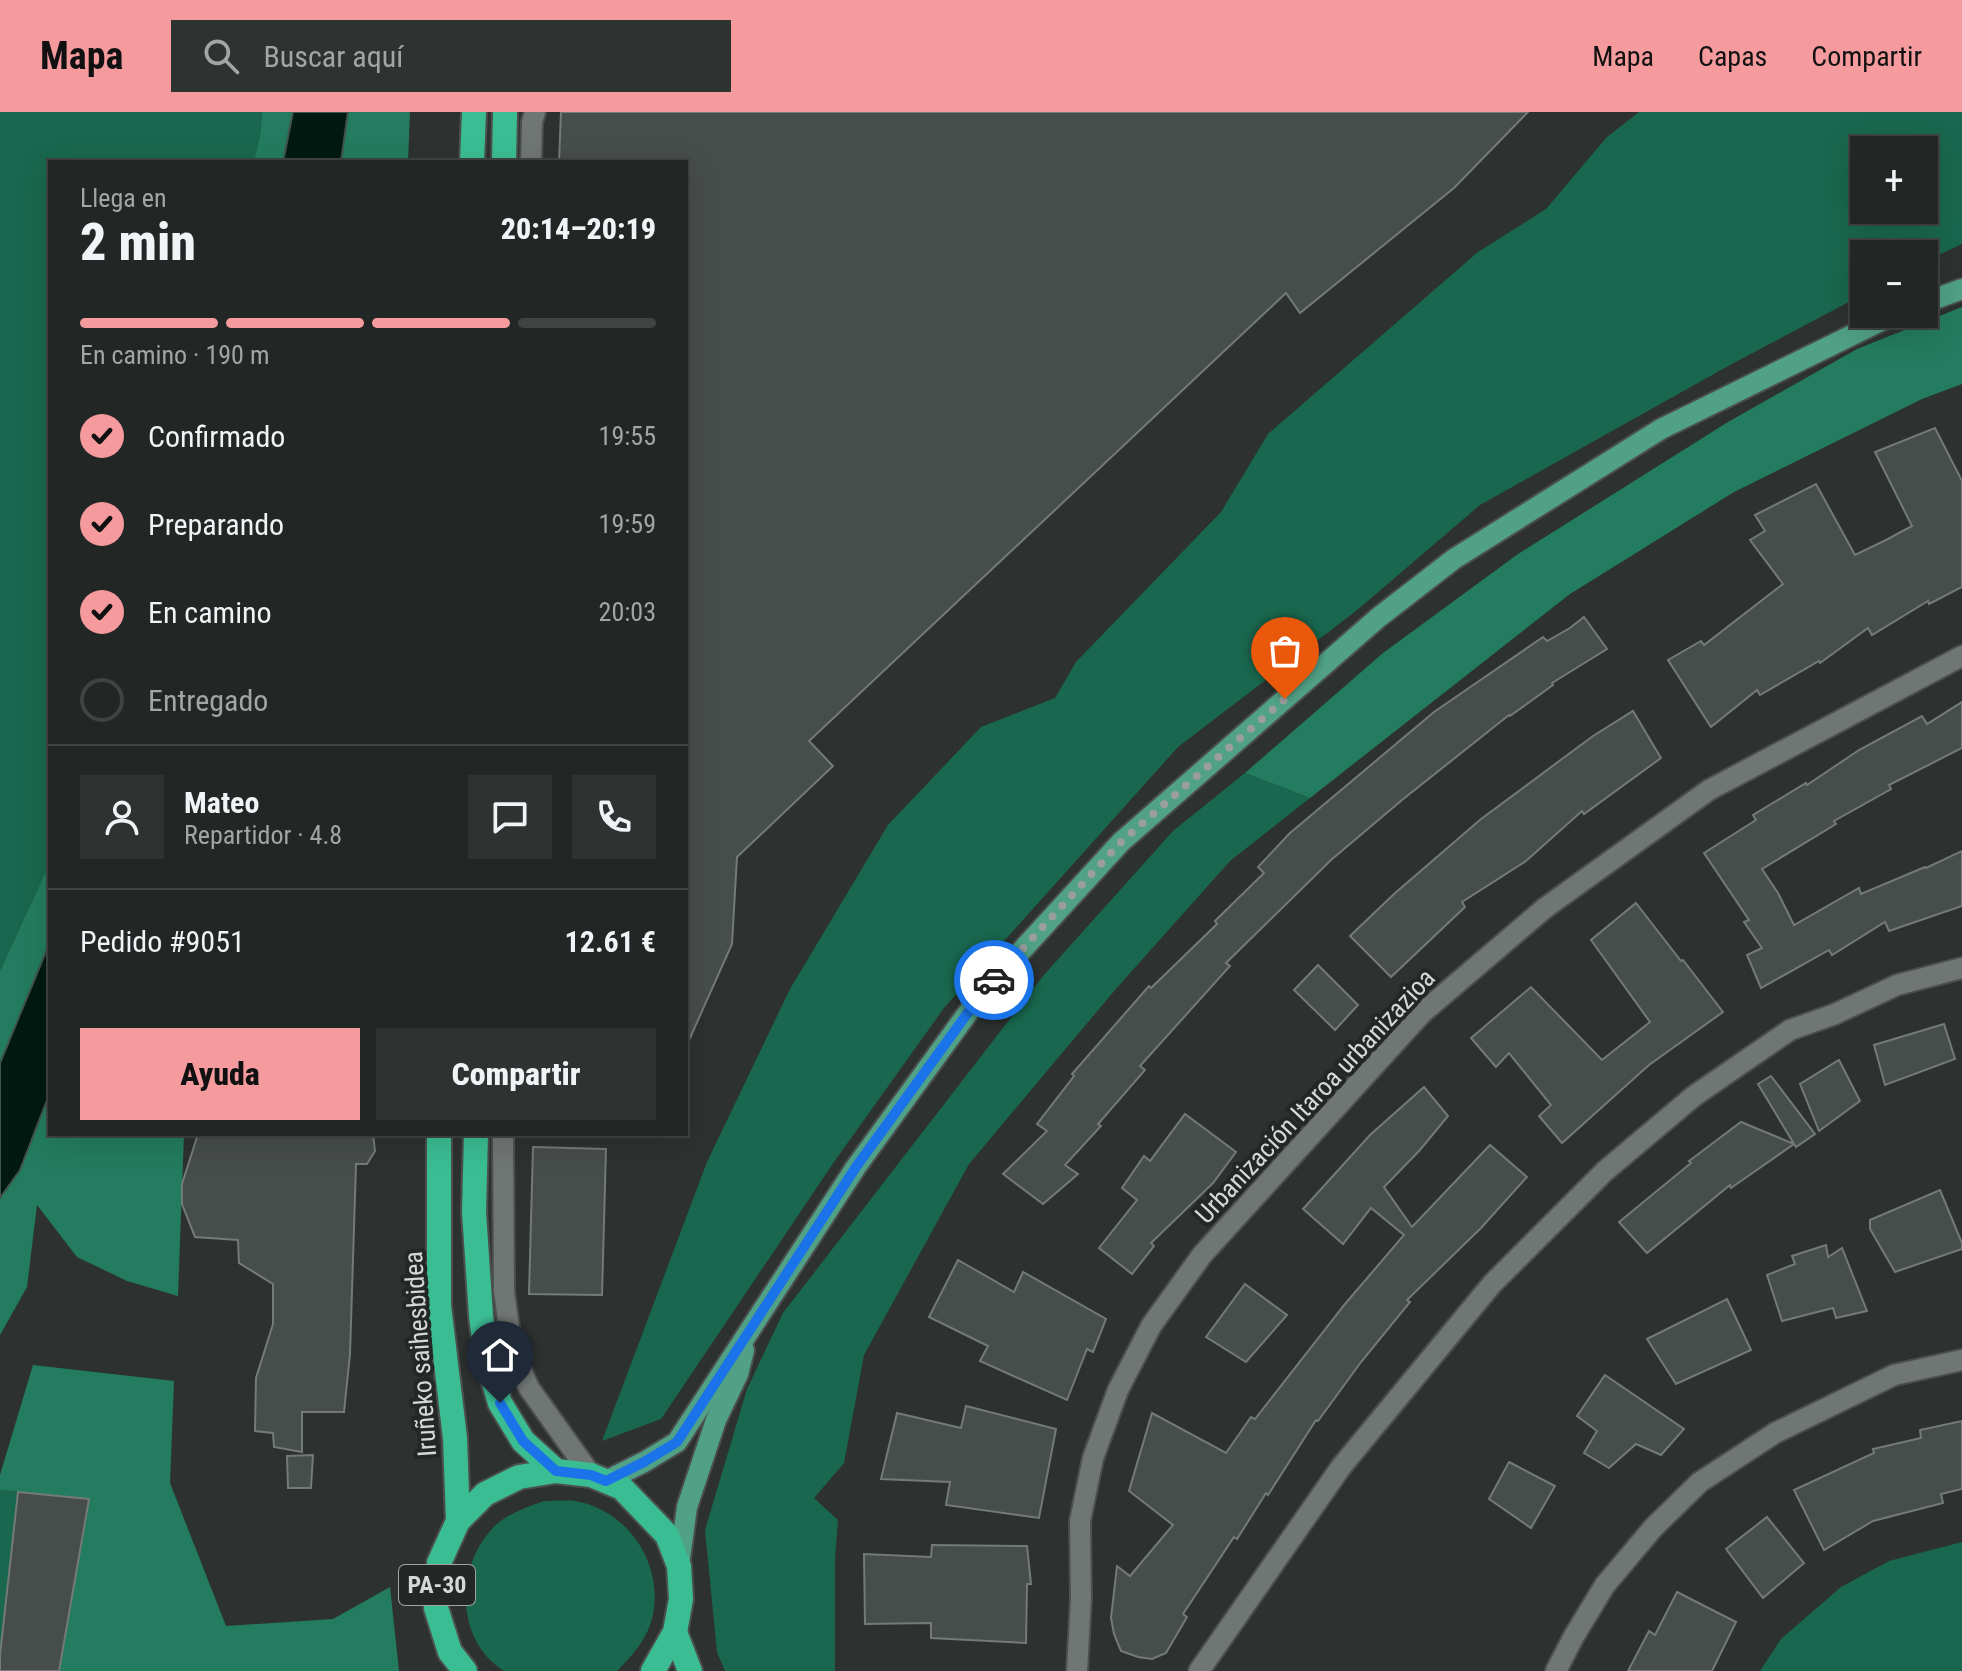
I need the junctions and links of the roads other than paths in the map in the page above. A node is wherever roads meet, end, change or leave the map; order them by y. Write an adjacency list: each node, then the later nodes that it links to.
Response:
1 (474, 112): 4 (highway)
2 (505, 112): 5 (highway)
3 (535, 112): 6 (street)
4 (472, 160)
5 (504, 160)
6 (531, 160)
7 (1962, 289): 8 (main road)
8 (1938, 298)
9 (1867, 328): 15 (main road)
10 (1962, 656): 25 (street, Urbanización Itaroa urbanizazioa)
11 (1962, 968): 26 (street)
12 (439, 1136): 19 (highway, Iruñeko saihesbidea / PA-30)
13 (476, 1136): 17 (highway)
14 (503, 1136): 18 (street)
15 (748, 1335): 18 (main road); 20 (main road)
16 (1962, 1360): 27 (street)
17 (556, 1471): 18 (highway, PA-30); 19 (highway, PA-30)
18 (599, 1478): 20 (highway, PA-30)
19 (458, 1521): 22 (highway, PA-30)
20 (679, 1566): 21 (highway, PA-30)
21 (675, 1632): 23 (highway, PA-30); 24 (highway, PA-30)
22 (465, 1671)
23 (653, 1671)
24 (690, 1671)
25 (1077, 1671)
26 (1199, 1671)
27 (1556, 1671)

